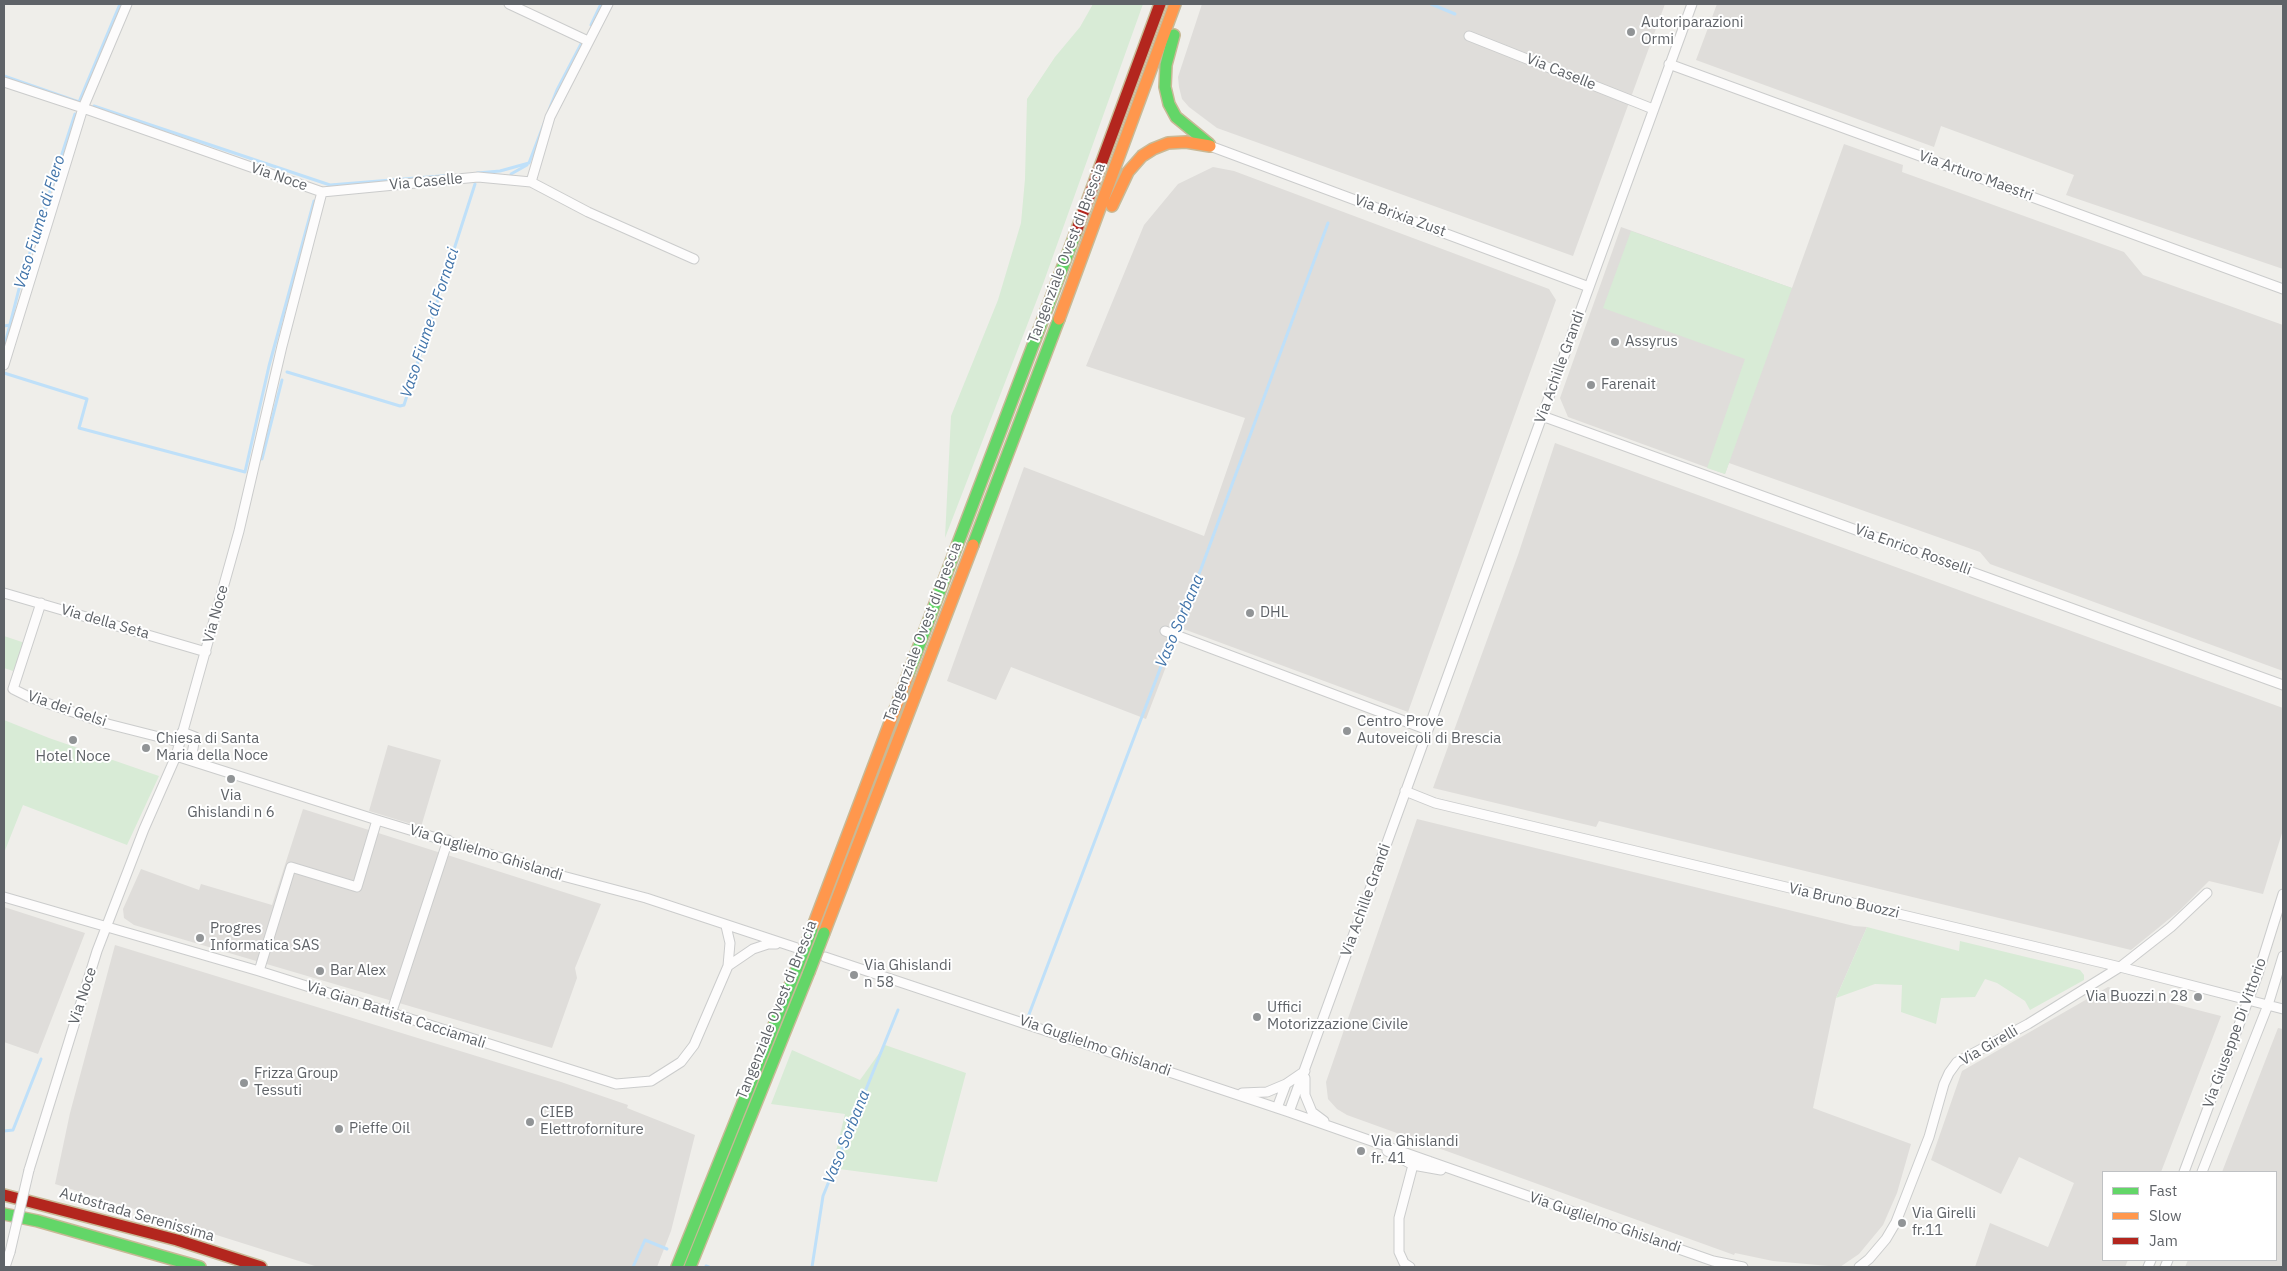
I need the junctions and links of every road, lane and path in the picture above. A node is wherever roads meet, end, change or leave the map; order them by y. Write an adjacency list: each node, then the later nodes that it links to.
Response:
1 (127, 4): 12 (street)
2 (509, 4): 9 (street)
3 (608, 4): 9 (street)
4 (1160, 4): 69 (highway, Tangenziale Ovest di Brescia, bridge)
5 (1175, 4): 20 (highway, Tangenziale Ovest di Brescia)
6 (1185, 4): 14 (highway)
7 (1692, 4): 10 (street, Via Achille Grandi)
8 (1470, 36): 13 (street, Via Caselle)
9 (588, 41): 15 (street)
10 (1669, 64): 13 (street, Via Achille Grandi); 19 (street, Via Arturo Maestri)
11 (4, 82): 12 (street, Via Noce)
12 (83, 108): 16 (street, Via Noce); 21 (street)
13 (1653, 109): 18 (street, Via Achille Grandi)
14 (1210, 146): 18 (street, Via Brixia Zust); 20 (highway)
15 (531, 182): 16 (street, Via Caselle); 17 (street, Via Caselle)
16 (322, 192): 26 (street, Via Noce)
17 (694, 259)
18 (1589, 287): 22 (street, Via Achille Grandi)
19 (2283, 289)
20 (1064, 306): 70 (highway, Tangenziale Ovest di Brescia, bridge)
21 (4, 365)
22 (1542, 416): 27 (street, Via Enrico Rosselli); 28 (street, Via Achille Grandi)
23 (4, 592): 24 (street, Via della Seta)
24 (41, 603): 26 (street, Via della Seta); 30 (street, Via dei Gelsi)
25 (1165, 631): 28 (street)
26 (206, 652): 29 (street, Via Noce)
27 (2283, 685)
28 (1428, 730): 33 (street, Via Achille Grandi)
29 (182, 732): 30 (street, Via Noce); 32 (street)
30 (179, 742): 31 (street, Via Noce)
31 (176, 756): 32 (street, Via Guglielmo Ghislandi); 40 (street, Via Noce)
32 (191, 760): 34 (street, Via Guglielmo Ghislandi)
33 (1406, 791): 46 (street, Via Bruno Buozzi); 52 (street, Via Achille Grandi)
34 (377, 820): 35 (street, Via Guglielmo Ghislandi); 47 (street)
35 (448, 840): 39 (street, Via Guglielmo Ghislandi); 51 (street)
36 (2206, 893): 46 (street, Via Girelli)
37 (2283, 894): 48 (street, Via Giuseppe Di Vittorio)
38 (4, 897): 40 (street, Via Gian Battista Cacciamali)
39 (726, 926): 41 (street, Via Guglielmo Ghislandi); 45 (street, Via Gian Battista Cacciamali)
40 (106, 928): 47 (street, Via Gian Battista Cacciamali); 66 (street, Via Noce, bridge)
41 (786, 944): 42 (street, Via Guglielmo Ghislandi); 45 (street)
42 (797, 948)
43 (2283, 956): 49 (street, Via Giuseppe Di Vittorio)
44 (825, 957): 54 (street, Via Guglielmo Ghislandi)
45 (728, 966): 51 (street, Via Gian Battista Cacciamali)
46 (2120, 967): 48 (street, Via Bruno Buozzi); 73 (street, Via Girelli)
47 (260, 971): 51 (street, Via Gian Battista Cacciamali)
48 (2248, 1000): 49 (street, Via Bruno Buozzi); 61 (street, Via Giuseppe Di Vittorio)
49 (2268, 1005): 50 (street, Via Bruno Buozzi); 62 (street, Via Giuseppe Di Vittorio)
50 (2283, 1009)
51 (391, 1014)
52 (1305, 1071): 53 (street); 56 (street, Via Achille Grandi); 57 (street, Via Achille Grandi)
53 (1286, 1084): 54 (street); 55 (street)
54 (1235, 1094): 55 (street, Via Guglielmo Ghislandi)
55 (1277, 1108): 56 (street, Via Guglielmo Ghislandi)
56 (1289, 1112): 57 (street, Via Guglielmo Ghislandi)
57 (1330, 1126): 58 (street, Via Guglielmo Ghislandi)
58 (1363, 1138): 59 (street, Via Guglielmo Ghislandi); 60 (street, Via Guglielmo Ghislandi)
59 (1429, 1161): 60 (street); 63 (street, Via Guglielmo Ghislandi)
60 (1413, 1165): 63 (street, Via Guglielmo Ghislandi); 71 (street)
61 (2184, 1171)
62 (2202, 1171)
63 (1468, 1174): 72 (street, Via Guglielmo Ghislandi)
64 (4, 1195): 68 (highway, Autostrada Serenissima)
65 (4, 1214): 67 (highway)
66 (5, 1267)
67 (200, 1267)
68 (261, 1267)
69 (676, 1267)
70 (690, 1267)
71 (1410, 1267)
72 (1742, 1267)
73 (1859, 1267)

